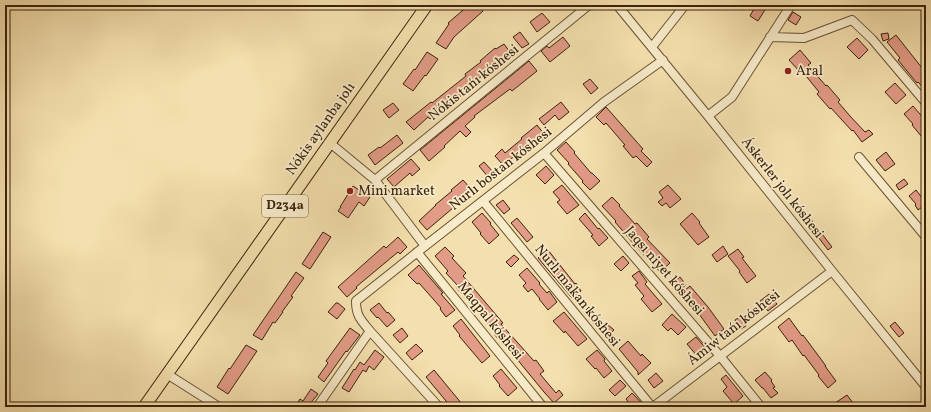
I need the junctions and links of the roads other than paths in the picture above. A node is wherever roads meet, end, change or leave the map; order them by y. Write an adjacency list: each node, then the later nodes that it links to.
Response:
1 (427, 5): 11 (main road, Nókis aylanba jolı / D234a)
2 (589, 5): 14 (street, Nókis tańı kóshesi)
3 (617, 5): 7 (street, Áskerler jolı kóshesi)
4 (685, 5): 7 (street)
5 (791, 5): 6 (street)
6 (770, 37): 9 (street); 10 (street)
7 (652, 47): 8 (street, Áskerler jolı kóshesi)
8 (663, 60): 10 (street, Áskerler jolı kóshesi); 12 (street, Nurlı bostan kóshesi)
9 (926, 103)
10 (708, 116): 19 (street, Áskerler jolı kóshesi)
11 (330, 142): 14 (street); 22 (main road, Nókis aylanba jolı / D234a)
12 (544, 153): 15 (street, Nurlı bostan kóshesi); 21 (street, Jaqsı niyet kóshesi)
13 (859, 157): 16 (street)
14 (375, 180): 17 (street)
15 (483, 201): 17 (street, Nurlı bostan kóshesi); 29 (street, Nurlı makan kóshesi)
16 (926, 237)
17 (425, 246): 18 (street, Nurlı bostan kóshesi)
18 (417, 252): 20 (street, Nurlı bostan kóshesi); 28 (street, Maqpal kóshesi)
19 (832, 271): 21 (street, Ámiw tańı kóshesi); 23 (street, Áskerler jolı kóshesi)
20 (370, 331): 26 (street); 27 (street)
21 (720, 356): 29 (street, Ámiw tańı kóshesi); 30 (street, Jaqsı niyet kóshesi)
22 (167, 374): 24 (main road, Nókis aylanba jolı / D234a); 25 (street)
23 (926, 387)
24 (144, 407)
25 (219, 407)
26 (317, 407)
27 (439, 407)
28 (542, 407)
29 (652, 407)
30 (761, 407)

